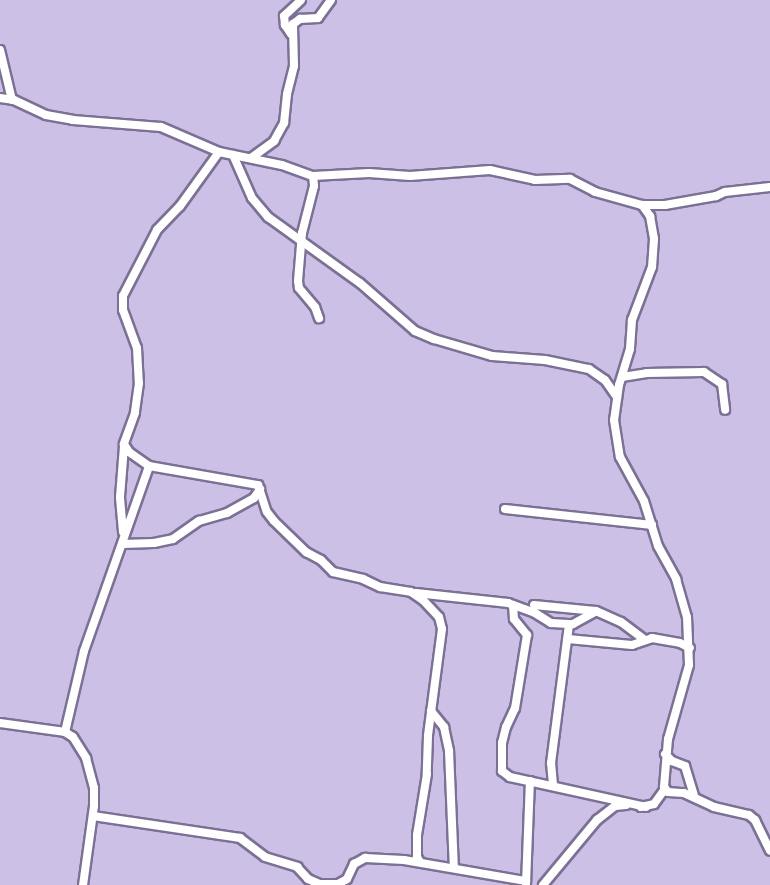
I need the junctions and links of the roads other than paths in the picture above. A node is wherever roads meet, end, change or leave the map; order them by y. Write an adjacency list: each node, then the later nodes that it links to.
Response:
1 (331, 0): 3 (street)
2 (300, 1): 3 (street)
3 (293, 37): 9 (street)
4 (0, 50): 6 (street)
5 (0, 98): 6 (street)
6 (12, 100): 7 (street)
7 (219, 152): 8 (street); 18 (street)
8 (233, 155): 9 (street); 13 (street)
9 (251, 158): 10 (street)
10 (313, 176): 12 (street); 13 (street)
11 (770, 187): 12 (street)
12 (642, 205): 15 (street)
13 (302, 242): 14 (street); 16 (street)
14 (319, 318)
15 (622, 377): 16 (street); 17 (street)
16 (617, 397): 22 (street)
17 (725, 410)
18 (124, 444): 19 (street); 23 (street)
19 (148, 466): 20 (street); 23 (street)
20 (260, 489): 23 (street); 24 (street)
21 (505, 509): 22 (street)
22 (652, 525): 31 (street)
23 (123, 540): 34 (street)
24 (411, 592): 25 (street); 32 (street)
25 (513, 605): 28 (street); 36 (street)
26 (534, 605): 27 (street)
27 (596, 611): 28 (street); 30 (street)
28 (569, 624): 29 (street)
29 (568, 639): 30 (street); 37 (street)
30 (645, 640): 31 (street)
31 (690, 648): 35 (street)
32 (431, 711): 43 (street); 44 (street)
33 (0, 723): 34 (street)
34 (65, 732): 41 (street)
35 (665, 754): 38 (street); 39 (street)
36 (530, 781): 37 (street); 45 (street)
37 (553, 785): 40 (street)
38 (665, 789): 39 (street); 40 (street)
39 (694, 796): 42 (street)
40 (646, 807): 47 (street)
41 (93, 816): 43 (street); 46 (street)
42 (770, 851)
43 (420, 862): 44 (street)
44 (454, 868): 45 (street)
45 (526, 883)
46 (83, 885)
47 (543, 885)

